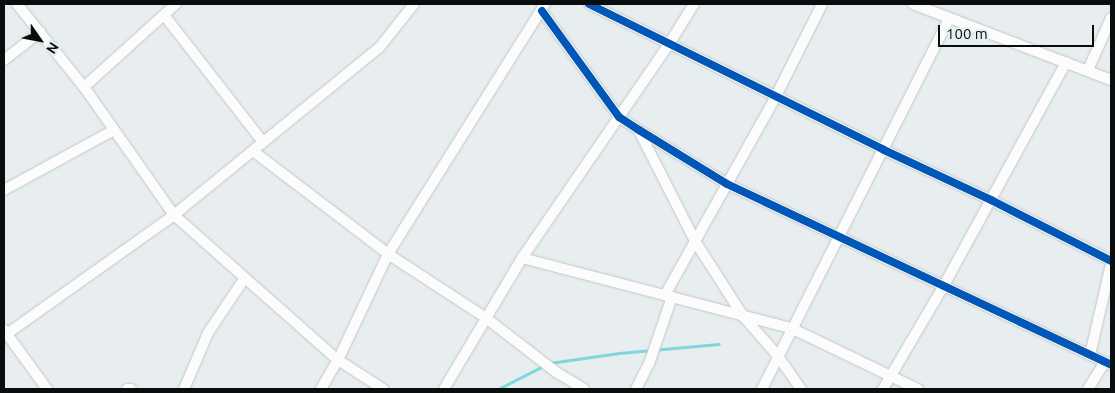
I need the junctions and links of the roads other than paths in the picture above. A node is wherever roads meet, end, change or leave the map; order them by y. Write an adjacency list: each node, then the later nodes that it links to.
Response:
1 (17, 4): 12 (street)
2 (176, 4): 9 (street)
3 (414, 4): 23 (street)
4 (589, 4): 13 (street)
5 (694, 4): 13 (street)
6 (822, 4): 19 (street)
7 (913, 4): 10 (street)
8 (543, 7): 20 (street); 32 (street)
9 (164, 15): 18 (street); 23 (street)
10 (949, 18): 15 (street); 24 (street)
11 (1111, 18): 16 (street)
12 (40, 32): 14 (street); 18 (street)
13 (669, 44): 19 (street); 20 (street)
14 (4, 60)
15 (1066, 62): 16 (street); 28 (street)
16 (1088, 70): 17 (street)
17 (1111, 80)
18 (84, 87): 22 (street)
19 (776, 96): 24 (street); 26 (street)
20 (619, 118): 21 (street); 33 (street)
21 (639, 130): 26 (street); 31 (street)
22 (112, 131): 27 (street); 29 (street)
23 (263, 142): 25 (street)
24 (884, 150): 28 (street); 30 (street)
25 (253, 151): 29 (street); 32 (street)
26 (726, 184): 30 (street); 31 (street)
27 (4, 190)
28 (991, 200): 34 (street); 36 (street)
29 (174, 215): 35 (street); 41 (street)
30 (839, 239): 36 (street); 40 (street)
31 (695, 241): 37 (street); 38 (street)
32 (388, 254): 39 (street); 44 (street)
33 (522, 258): 37 (street); 39 (street)
34 (1111, 263): 42 (street)
35 (244, 279): 44 (street); 50 (street)
36 (943, 288): 42 (street); 46 (street)
37 (669, 296): 38 (street); 55 (street)
38 (743, 316): 40 (street); 43 (street)
39 (486, 318): 53 (street); 54 (street)
40 (791, 328): 43 (street); 46 (street)
41 (5, 333): 47 (street)
42 (1090, 355): 45 (street)
43 (778, 356): 56 (street); 57 (street)
44 (338, 360): 51 (street); 52 (street)
45 (1108, 363): 60 (street)
46 (890, 376): 58 (street); 59 (street)
47 (47, 389)
48 (127, 389): 49 (street)
49 (131, 389)
50 (184, 389)
51 (321, 389)
52 (383, 389)
53 (444, 389)
54 (584, 389)
55 (636, 389)
56 (762, 389)
57 (801, 389)
58 (883, 389)
59 (918, 389)
60 (1088, 389)

